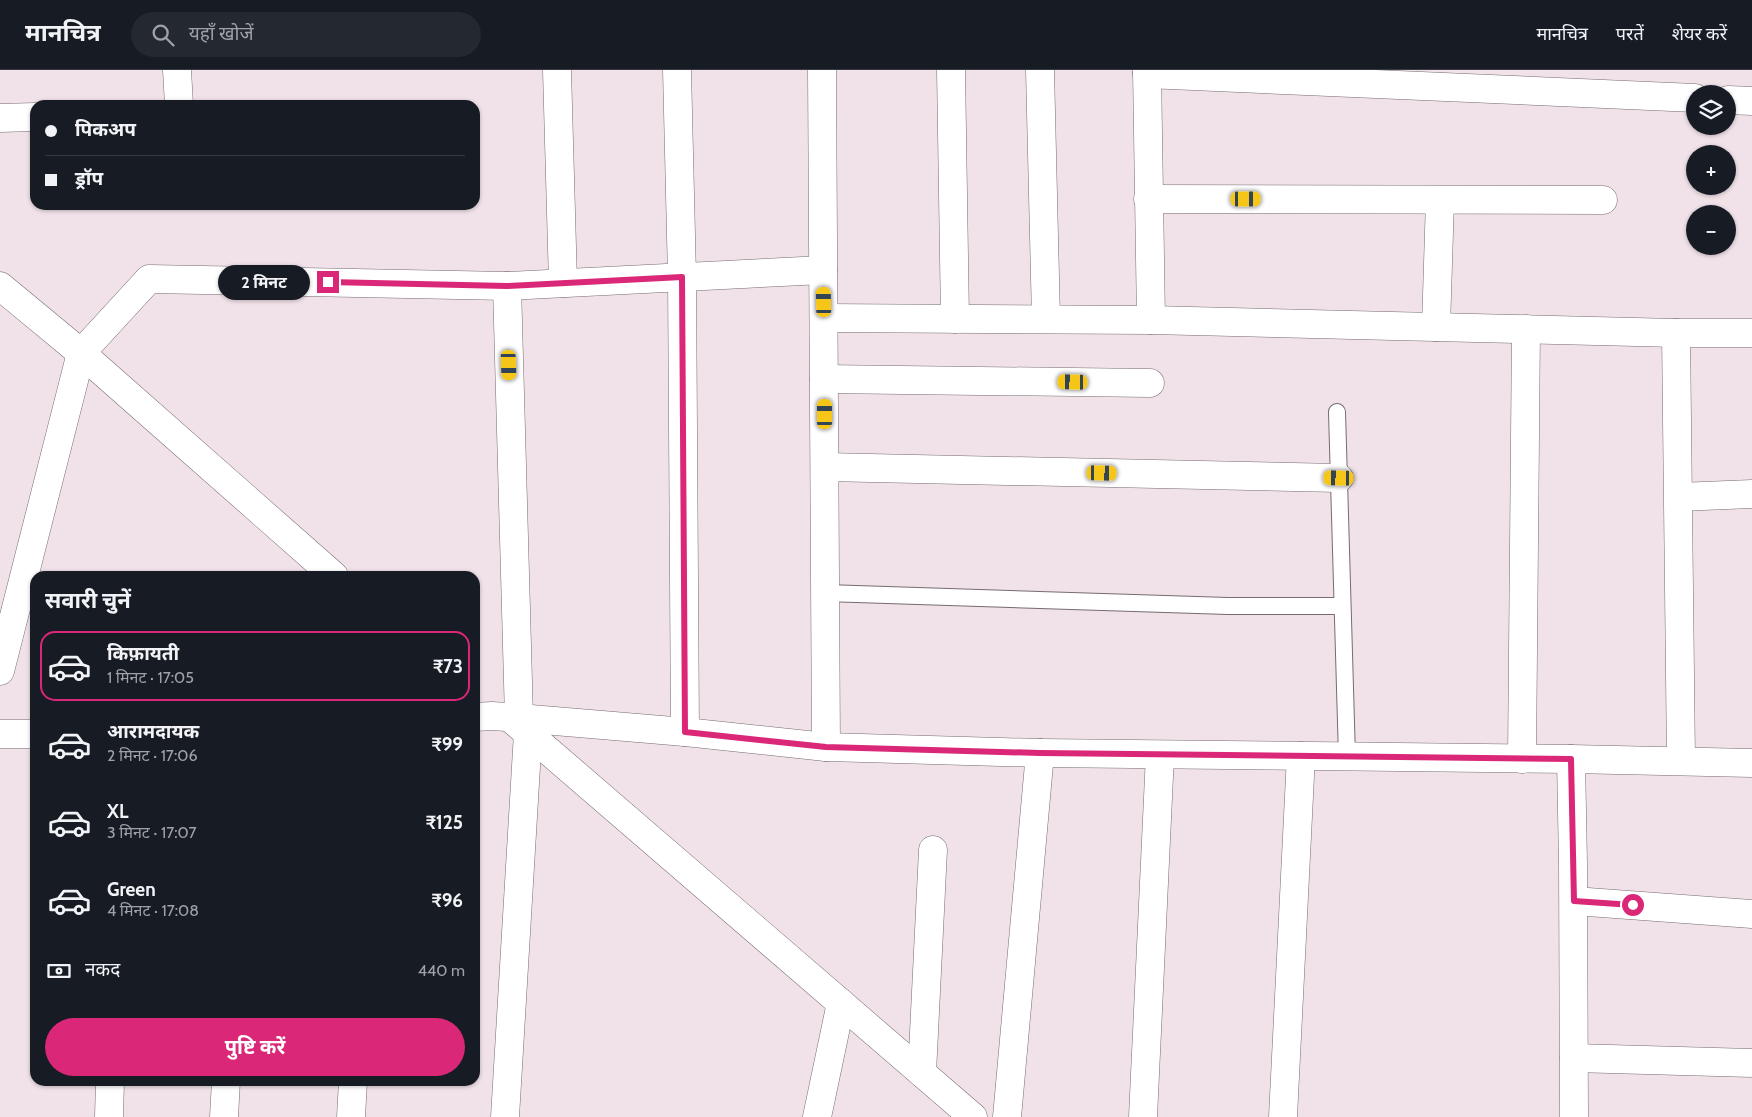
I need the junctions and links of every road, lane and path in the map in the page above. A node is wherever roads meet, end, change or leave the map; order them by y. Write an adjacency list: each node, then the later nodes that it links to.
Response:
1 (177, 70): 9 (street)
2 (557, 70): 19 (street)
3 (677, 70): 18 (street)
4 (822, 70): 17 (street)
5 (951, 70): 23 (street)
6 (1040, 70): 24 (street)
7 (1147, 72): 8 (street); 14 (street)
8 (1686, 98)
9 (179, 100)
10 (1736, 100): 11 (street)
11 (1752, 101)
12 (30, 117): 13 (street)
13 (0, 118)
14 (1148, 199): 15 (street); 25 (street)
15 (1440, 200): 16 (street); 26 (street)
16 (1603, 200)
17 (823, 270): 18 (street); 22 (street)
18 (682, 277): 19 (street); 43 (street)
19 (563, 283): 21 (street)
20 (0, 286): 30 (street)
21 (507, 286): 30 (street); 42 (street)
22 (824, 318): 23 (street); 31 (street)
23 (955, 319): 24 (street)
24 (1046, 319): 25 (street)
25 (1151, 320): 26 (street)
26 (1436, 327): 27 (street)
27 (1526, 329): 28 (street); 51 (street)
28 (1676, 333): 29 (street); 37 (street)
29 (1752, 333)
30 (82, 353): 38 (street); 41 (street)
31 (824, 379): 32 (street); 34 (street)
32 (1150, 383)
33 (1337, 412): 35 (lane)
34 (825, 467): 35 (street); 39 (street)
35 (1339, 478): 40 (lane)
36 (1752, 494): 37 (street)
37 (1679, 497): 53 (street)
38 (328, 571)
39 (825, 593): 40 (lane); 46 (street)
40 (1342, 606): 50 (lane)
41 (0, 671)
42 (500, 717): 43 (street); 58 (street); 68 (street)
43 (685, 732): 46 (street)
44 (0, 734): 45 (street)
45 (30, 734)
46 (826, 747): 47 (street)
47 (1040, 753): 48 (street); 71 (street)
48 (1160, 755): 49 (street); 72 (street)
49 (1301, 756): 50 (street); 73 (street)
50 (1347, 757): 51 (street)
51 (1522, 759): 52 (street)
52 (1571, 759): 53 (street); 56 (street)
53 (1681, 761): 54 (street)
54 (1752, 763)
55 (933, 850): 61 (street)
56 (1574, 901): 57 (street); 59 (street)
57 (1752, 914)
58 (841, 1003): 61 (street); 69 (street)
59 (1574, 1058): 60 (street); 74 (street)
60 (1752, 1063)
61 (922, 1073): 70 (street)
62 (110, 1086): 65 (street)
63 (226, 1086): 66 (street)
64 (353, 1086): 67 (street)
65 (109, 1117)
66 (224, 1117)
67 (351, 1117)
68 (505, 1117)
69 (817, 1117)
70 (973, 1117)
71 (1007, 1117)
72 (1143, 1117)
73 (1282, 1117)
74 (1574, 1117)

